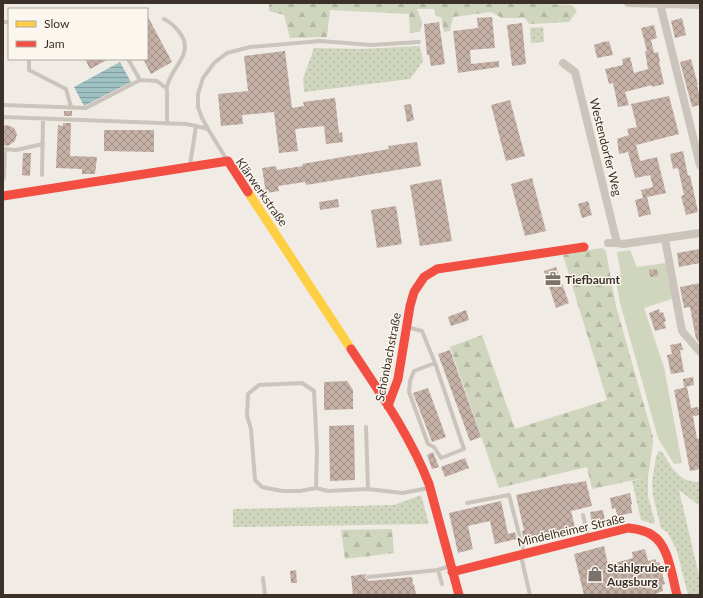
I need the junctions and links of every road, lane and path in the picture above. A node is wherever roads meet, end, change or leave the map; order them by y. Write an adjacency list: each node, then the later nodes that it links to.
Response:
1 (628, 3): 2 (street)
2 (660, 4): 3 (street); 21 (street)
3 (700, 5)
4 (164, 19): 10 (lane)
5 (419, 42): 17 (lane)
6 (29, 60): 12 (lane)
7 (129, 60): 9 (lane)
8 (563, 63): 29 (street, Westendorfer Weg)
9 (140, 80): 10 (lane); 12 (lane)
10 (166, 88): 15 (lane)
11 (3, 105): 12 (lane)
12 (72, 107)
13 (3, 118): 14 (lane)
14 (43, 119): 15 (lane); 18 (lane)
15 (167, 124): 16 (lane)
16 (196, 126): 17 (lane); 22 (lane)
17 (208, 129): 20 (lane)
18 (42, 144): 19 (lane); 23 (lane)
19 (4, 149): 24 (lane)
20 (228, 161): 22 (street, Klärwerkstraße); 34 (street, Klärwerkstraße)
21 (700, 166)
22 (189, 167): 25 (street, Klärwerkstraße)
23 (42, 175)
24 (3, 179)
25 (3, 196)
26 (700, 233): 27 (street)
27 (665, 239): 29 (street); 32 (street)
28 (608, 243): 29 (street)
29 (617, 243)
30 (584, 247): 31 (street, Schönbachstraße)
31 (407, 327): 33 (lane); 34 (street, Schönbachstraße)
32 (700, 352)
33 (435, 364): 33 (lane)
34 (388, 406): 37 (street, Schönbachstraße)
35 (366, 427): 38 (lane)
36 (316, 488): 36 (lane); 38 (lane)
37 (430, 488): 38 (lane); 43 (street, Schönbachstraße)
38 (368, 489)
39 (467, 503): 42 (lane)
40 (583, 515): 41 (lane)
41 (588, 538): 42 (street, Mindelheimer Straße); 51 (street, Mindelheimer Straße)
42 (522, 554): 43 (street, Mindelheimer Straße); 50 (lane)
43 (451, 569): 44 (lane); 49 (street, Schönbachstraße)
44 (438, 570): 45 (lane); 47 (lane)
45 (368, 577)
46 (263, 578): 48 (lane)
47 (442, 584)
48 (265, 595)
49 (459, 595)
50 (530, 595)
51 (677, 595)

